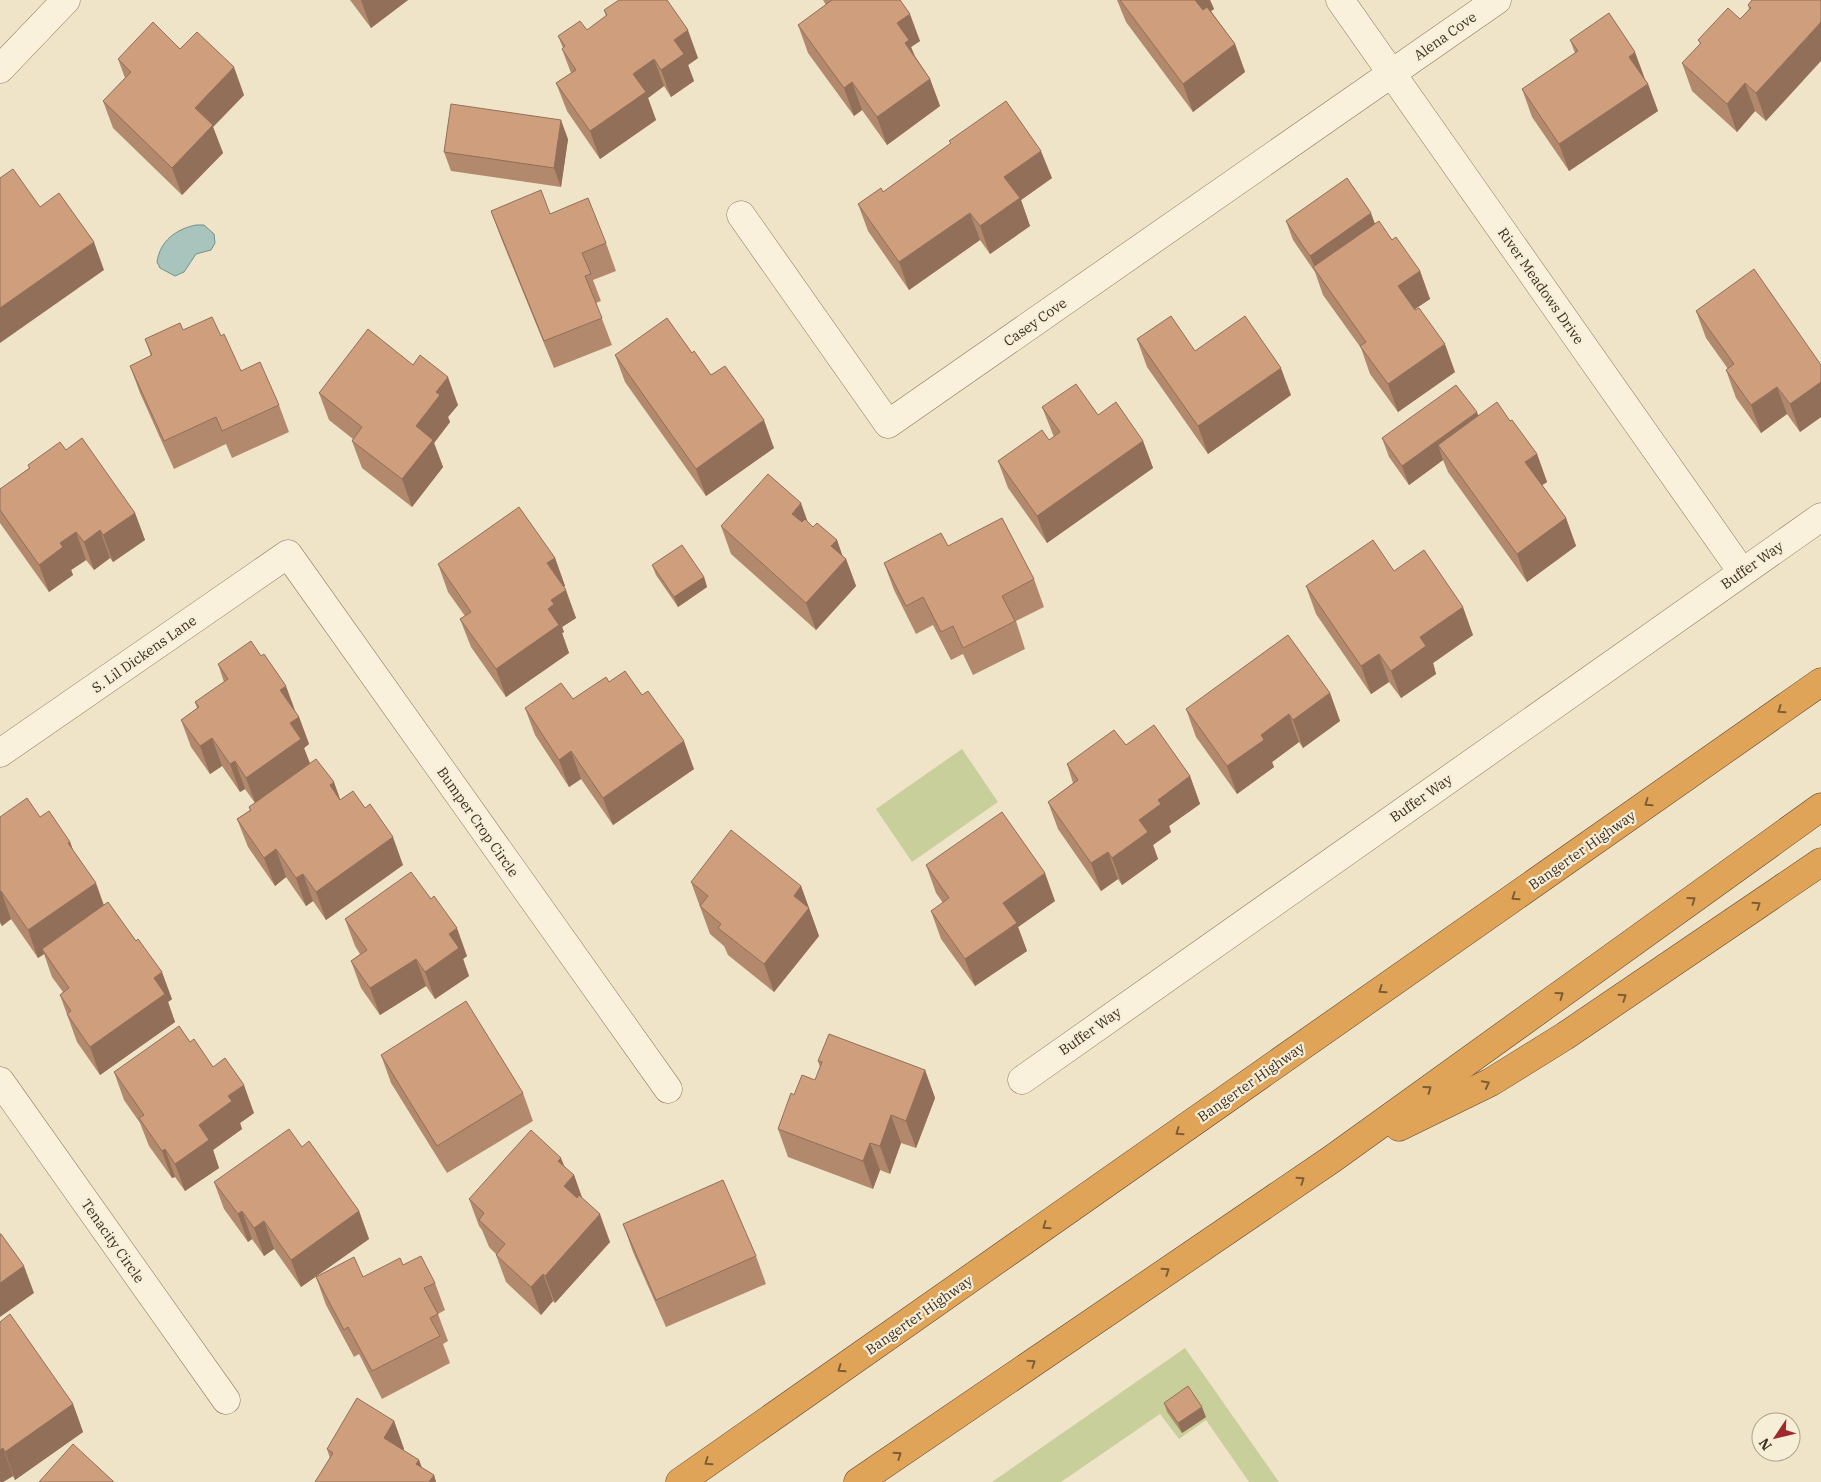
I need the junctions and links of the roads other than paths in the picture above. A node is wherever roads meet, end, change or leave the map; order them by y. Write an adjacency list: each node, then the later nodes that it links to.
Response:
1 (66, 0): 4 (street)
2 (1340, 0): 5 (street, River Meadows Drive)
3 (1497, 0): 5 (street, Alena Cove)
4 (0, 69)
5 (1392, 73): 6 (street, Casey Cove); 9 (street, River Meadows Drive)
6 (741, 214)
7 (1821, 517): 9 (street, Buffer Way)
8 (288, 554): 11 (street, S. Lil Dickens Lane); 16 (street, Bumper Crop Circle)
9 (1742, 572): 14 (street, Buffer Way)
10 (1821, 682): 19 (highway, Bangerter Highway, one-way to 19)
11 (0, 753)
12 (1821, 807): 17 (highway, one-way to 12)
13 (1821, 862): 17 (highway, one-way to 13)
14 (1022, 1080)
15 (0, 1081): 18 (street, Tenacity Circle)
16 (668, 1089)
17 (1332, 1159): 20 (highway, one-way to 17)
18 (226, 1400)
19 (680, 1482)
20 (858, 1482)

